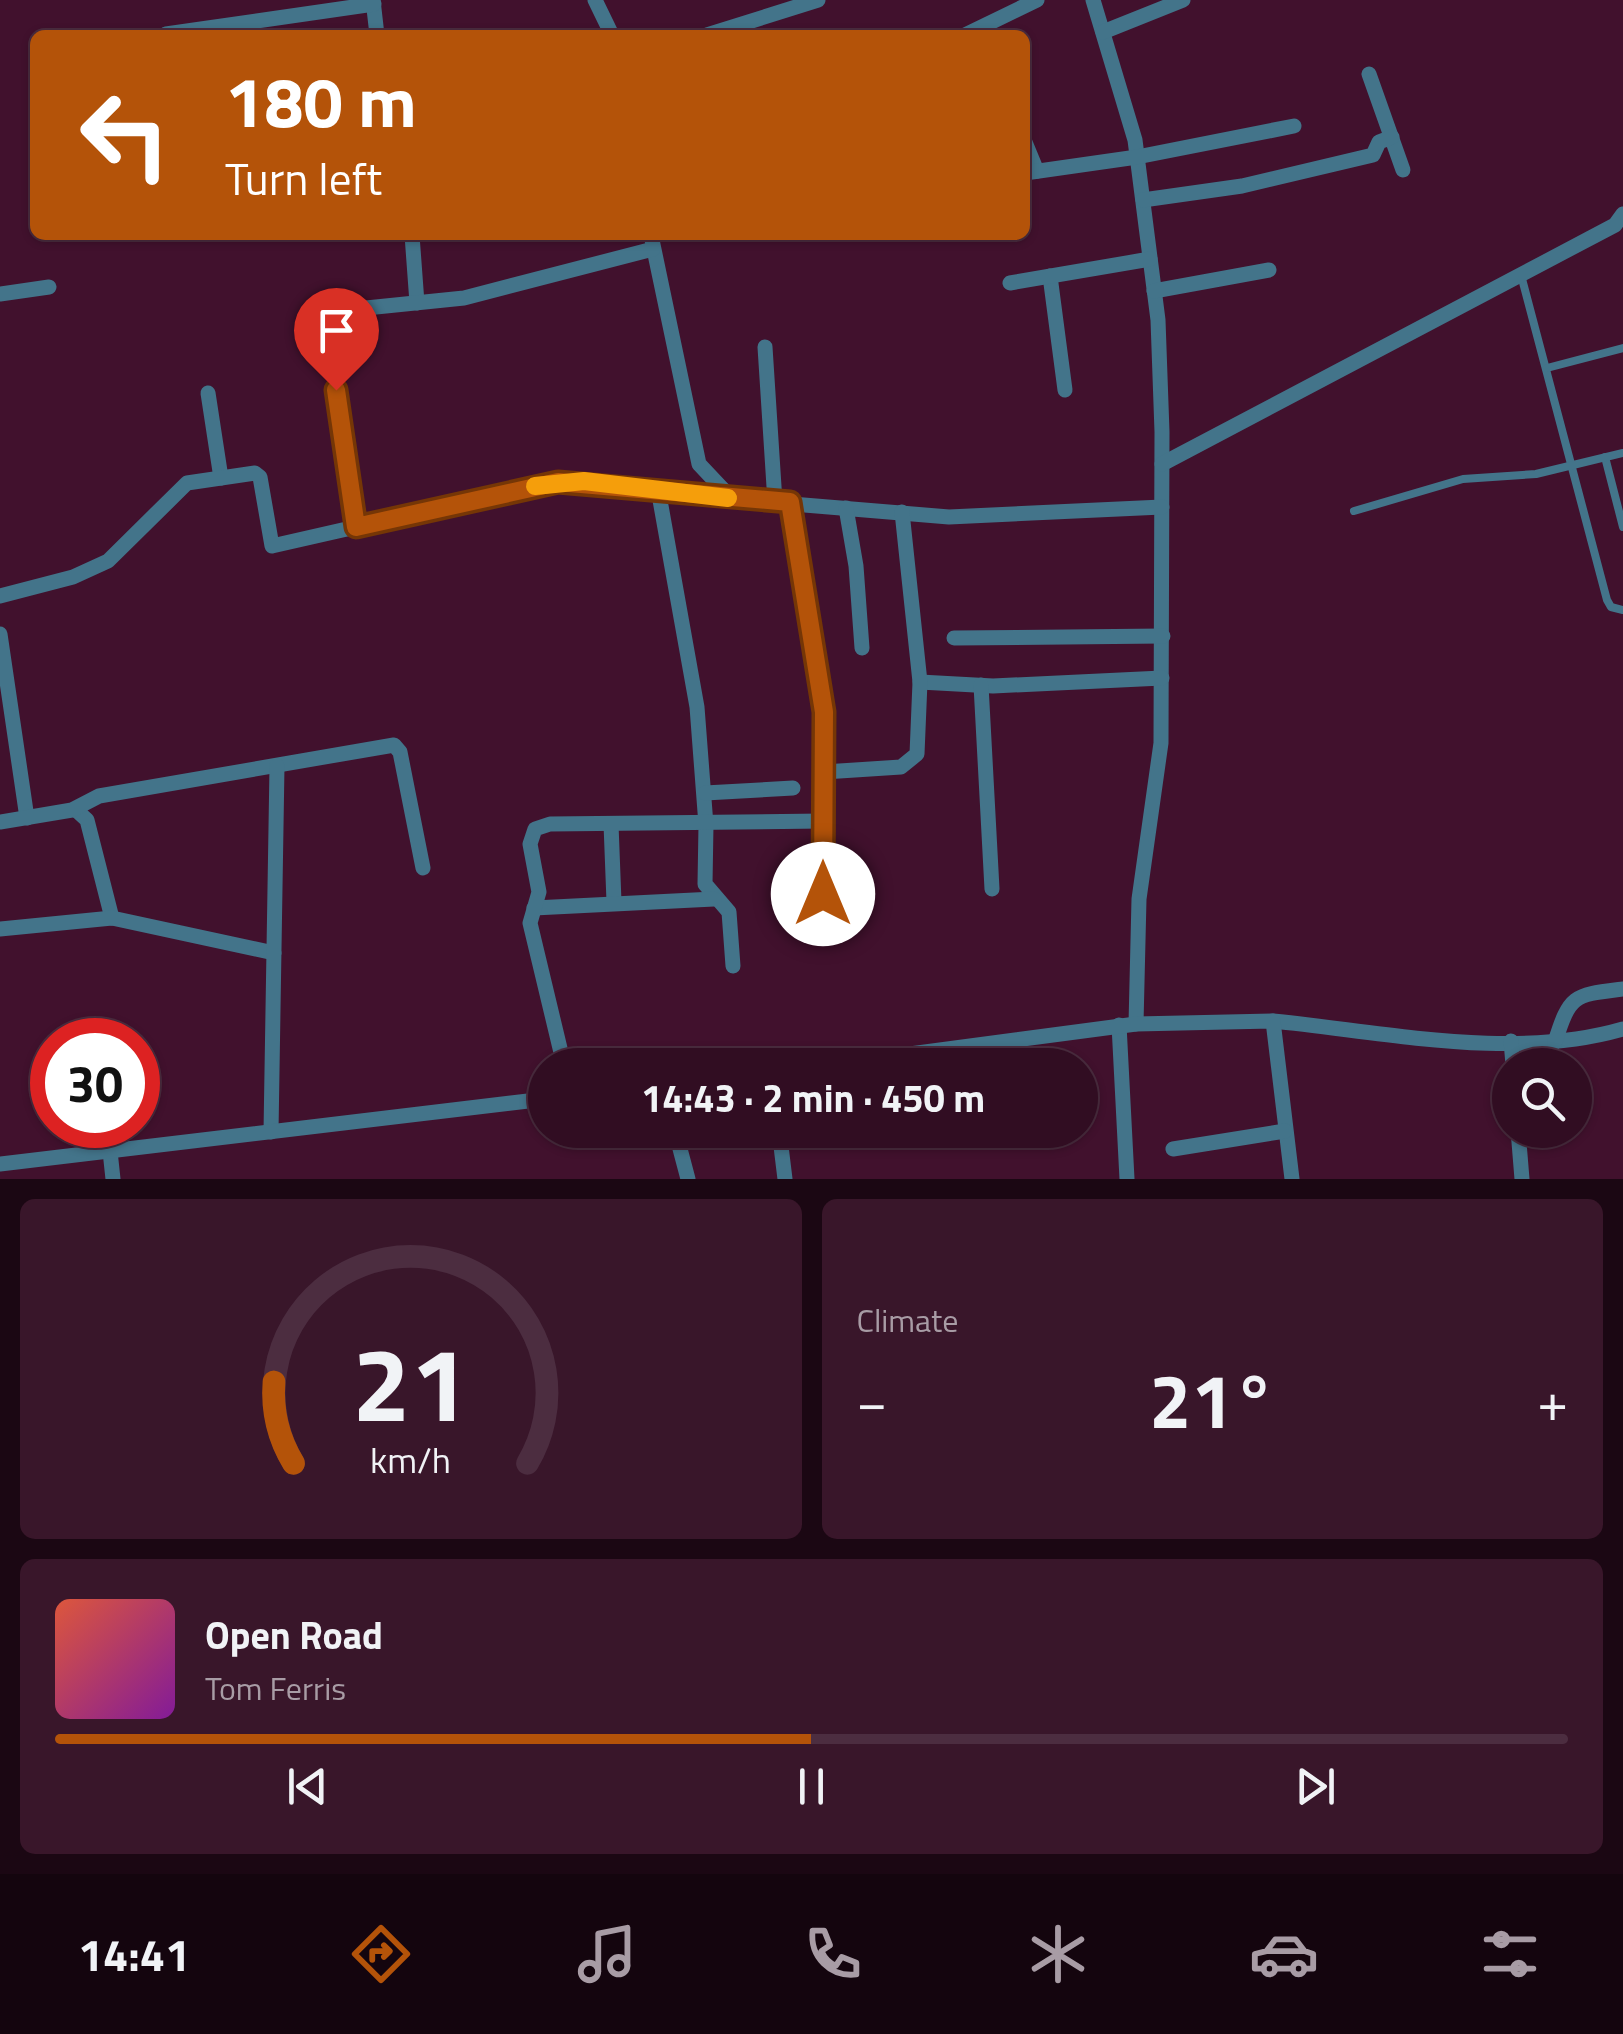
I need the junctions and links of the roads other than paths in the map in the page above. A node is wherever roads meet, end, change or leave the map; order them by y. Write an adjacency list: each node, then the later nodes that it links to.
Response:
1 (594, 0): 9 (street)
2 (818, 0): 10 (street)
3 (1038, 0): 11 (street)
4 (1092, 0): 12 (street)
5 (1183, 0): 12 (street)
6 (374, 2): 7 (street); 8 (street)
7 (192, 30)
8 (376, 30)
9 (609, 30)
10 (724, 30)
11 (981, 30)
12 (1104, 32): 16 (street)
13 (1369, 74): 15 (street)
14 (1294, 126): 16 (street)
15 (1392, 137): 17 (street); 19 (street)
16 (1138, 157): 18 (street); 19 (street)
17 (1403, 170)
18 (1031, 172)
19 (1142, 200): 23 (street)
20 (1623, 214): 25 (street)
21 (412, 240): 31 (street)
22 (652, 242): 31 (street); 43 (street)
23 (1150, 259): 26 (street); 29 (street)
24 (1270, 270): 29 (street)
25 (1521, 275): 34 (lane); 39 (street)
26 (1050, 276): 27 (street); 35 (street)
27 (1010, 283)
28 (49, 286): 30 (street)
29 (1154, 291): 39 (street)
30 (0, 294)
31 (416, 303): 50 (street)
32 (765, 348): 44 (street)
33 (1623, 348): 34 (lane)
34 (1546, 368): 40 (lane)
35 (1065, 390)
36 (208, 392): 41 (street)
37 (1623, 453): 38 (lane)
38 (1605, 458): 40 (lane); 49 (lane)
39 (1162, 464): 45 (street)
40 (1572, 466): 47 (lane); 52 (lane)
41 (220, 478): 50 (street); 51 (street)
42 (658, 489): 43 (street); 50 (street); 63 (street)
43 (732, 498): 44 (street)
44 (783, 502): 46 (street); 61 (street)
45 (1162, 507): 48 (street); 54 (street)
46 (846, 508): 48 (street); 56 (street)
47 (1354, 511)
48 (902, 512): 58 (street)
49 (1623, 526)
50 (356, 527)
51 (0, 596)
52 (1623, 610)
53 (0, 634): 65 (street)
54 (1163, 636): 55 (street); 57 (street)
55 (954, 638)
56 (862, 648)
57 (1162, 678): 59 (street); 82 (street)
58 (920, 682): 59 (street); 61 (street)
59 (981, 686): 71 (street)
60 (277, 766): 64 (street); 70 (street); 78 (street)
61 (824, 772): 66 (street)
62 (793, 788): 63 (street)
63 (705, 793): 69 (street)
64 (75, 810): 65 (street); 76 (street)
65 (28, 818): 67 (street)
66 (824, 821): 69 (street); 72 (street)
67 (0, 822)
68 (611, 824): 69 (street); 74 (street); 75 (street)
69 (706, 825): 73 (street)
70 (424, 868)
71 (992, 888)
72 (823, 894)
73 (714, 899): 74 (street); 79 (street)
74 (614, 902): 75 (street)
75 (534, 908): 86 (street)
76 (112, 918): 77 (street); 78 (street)
77 (0, 929)
78 (274, 953): 91 (street)
79 (732, 966)
80 (1623, 989): 85 (street)
81 (1272, 1022): 82 (street); 84 (street); 90 (street)
82 (1128, 1025): 87 (street); 101 (street)
83 (1623, 1029): 85 (street)
84 (1511, 1041): 85 (street); 88 (street)
85 (1555, 1042)
86 (560, 1048)
87 (955, 1048)
88 (1512, 1048)
89 (528, 1101): 91 (street)
90 (1285, 1131): 95 (street); 102 (street)
91 (271, 1132): 96 (street)
92 (680, 1148): 99 (street)
93 (781, 1148): 100 (street)
94 (1519, 1148): 103 (street)
95 (1173, 1149)
96 (110, 1151): 97 (street); 98 (street)
97 (0, 1164)
98 (113, 1179)
99 (688, 1179)
100 (785, 1179)
101 (1127, 1179)
102 (1292, 1179)
103 (1522, 1179)

